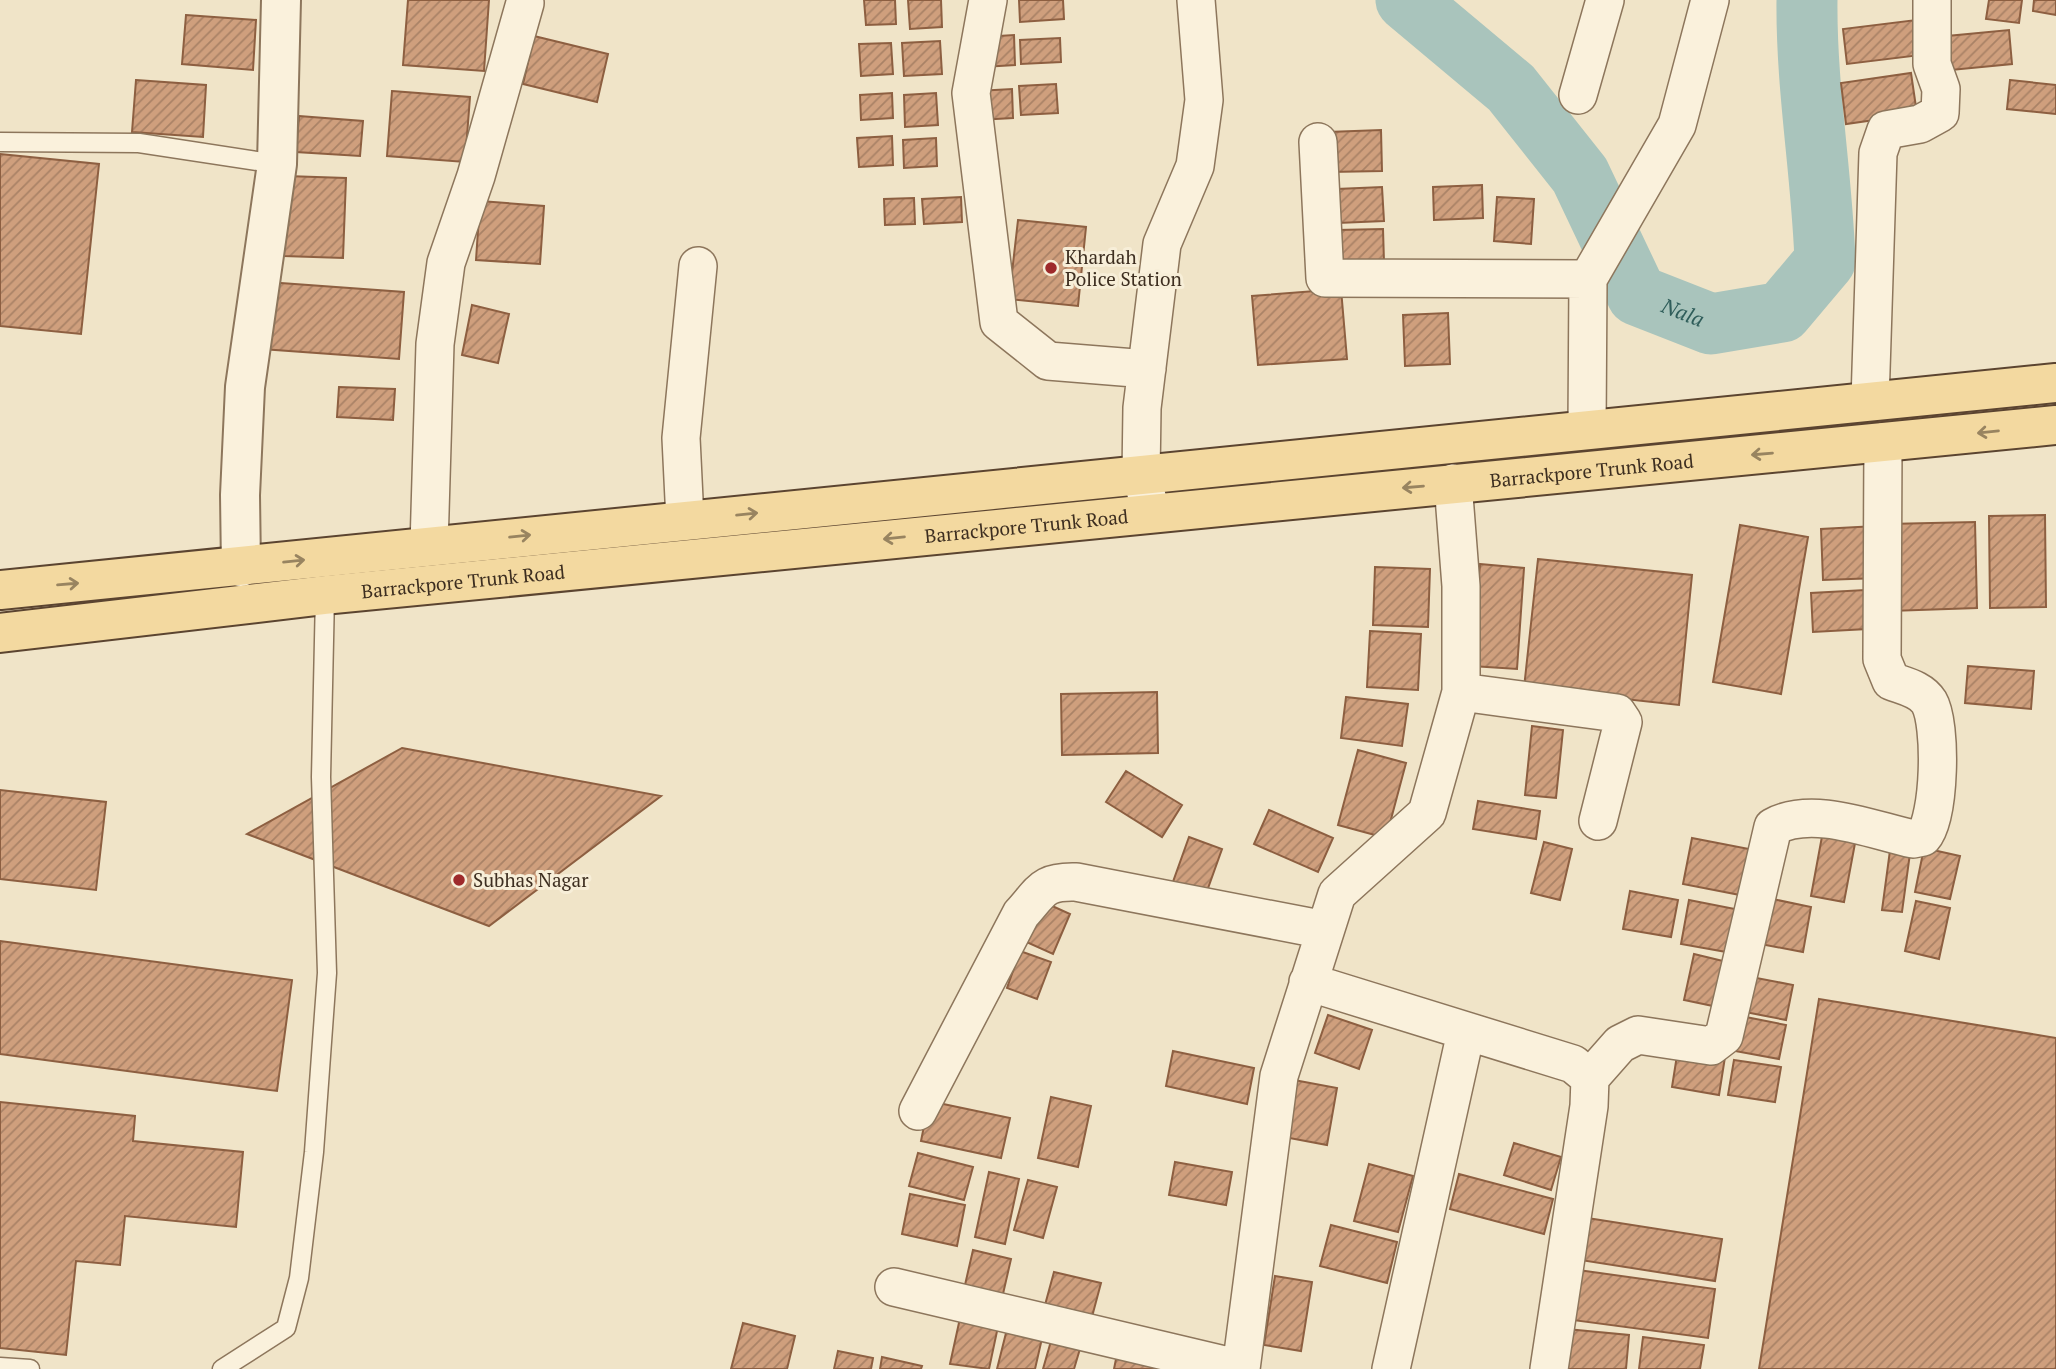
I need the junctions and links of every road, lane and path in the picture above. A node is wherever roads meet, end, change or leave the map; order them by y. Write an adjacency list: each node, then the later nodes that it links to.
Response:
1 (281, 0): 11 (street)
2 (988, 0): 14 (street)
3 (1196, 0): 14 (street)
4 (1605, 0): 8 (street)
5 (1710, 0): 13 (street)
6 (1931, 0): 16 (street)
7 (525, 3): 24 (street)
8 (1578, 95)
9 (0, 142): 11 (lane)
10 (1318, 142): 13 (street)
11 (276, 164): 25 (street)
12 (698, 266): 23 (street)
13 (1588, 279): 18 (street)
14 (1147, 369): 20 (street)
15 (2056, 383): 16 (main road, Barrackpore Trunk Road)
16 (1870, 401): 18 (main road, Barrackpore Trunk Road)
17 (2056, 425): 19 (main road, Barrackpore Trunk Road, one-way to 19)
18 (1587, 428): 20 (main road, Barrackpore Trunk Road)
19 (1883, 442): 21 (main road, Barrackpore Trunk Road, one-way to 21); 34 (street)
20 (1142, 475): 22 (street); 23 (main road, Barrackpore Trunk Road, one-way to 20)
21 (1453, 483): 22 (main road, Barrackpore Trunk Road, one-way to 22); 29 (street)
22 (1151, 512): 27 (main road, Barrackpore Trunk Road, one-way to 27)
23 (685, 520): 24 (main road, Barrackpore Trunk Road, one-way to 23)
24 (429, 546): 25 (main road, Barrackpore Trunk Road, one-way to 24)
25 (241, 567): 26 (main road, Barrackpore Trunk Road, one-way to 25)
26 (0, 590)
27 (326, 595): 28 (main road, Barrackpore Trunk Road); 39 (lane)
28 (0, 633)
29 (1461, 692): 30 (street); 31 (street)
30 (1598, 821)
31 (1325, 930): 32 (street); 35 (street)
32 (1308, 982): 33 (street); 40 (street)
33 (1466, 1032): 34 (street); 41 (street)
34 (1590, 1077): 42 (street)
35 (918, 1111)
36 (894, 1287): 40 (street)
37 (0, 1367): 38 (lane)
38 (30, 1369)
39 (222, 1369)
40 (1241, 1369)
41 (1391, 1369)
42 (1549, 1369)

